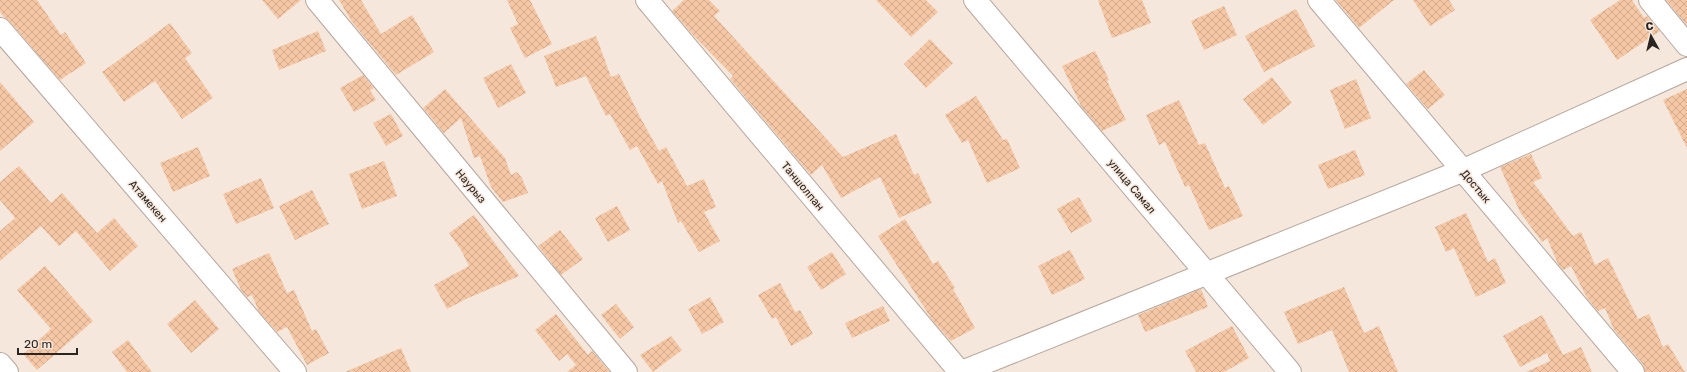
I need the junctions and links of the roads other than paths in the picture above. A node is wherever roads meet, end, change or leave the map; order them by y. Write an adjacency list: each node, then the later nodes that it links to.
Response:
1 (317, 0): 14 (street, Наурыз)
2 (647, 0): 15 (street, Таншолпан)
3 (975, 0): 10 (street, улица Самал)
4 (1319, 0): 9 (street, Достык)
5 (1650, 0): 7 (street)
6 (0, 29): 13 (street, Атамекен)
7 (1687, 45)
8 (1687, 69): 9 (street)
9 (1464, 170): 10 (street); 17 (street, Достык)
10 (1206, 274): 15 (street); 16 (street, улица Самал)
11 (0, 364): 12 (street)
12 (7, 372)
13 (295, 372)
14 (626, 372)
15 (961, 372)
16 (1290, 372)
17 (1633, 372)

